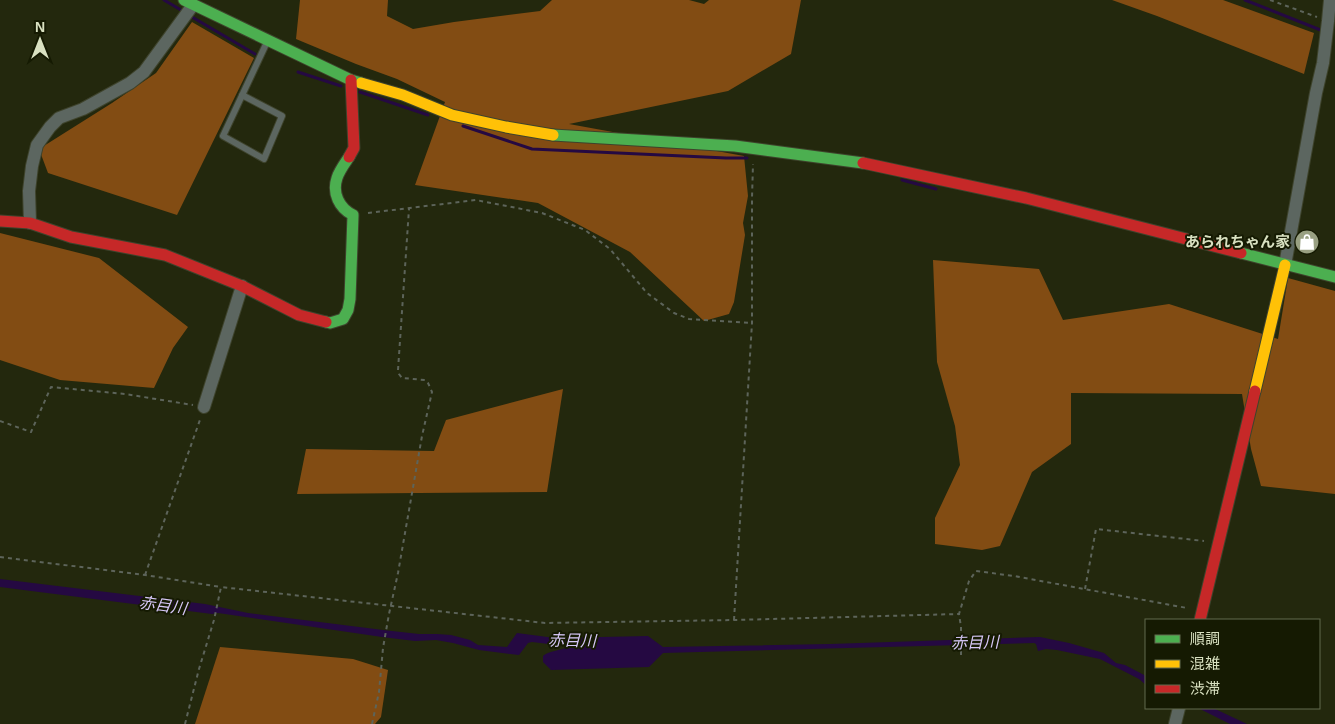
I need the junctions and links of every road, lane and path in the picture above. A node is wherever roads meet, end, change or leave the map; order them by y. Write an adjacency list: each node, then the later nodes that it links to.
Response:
1 (1270, 0): 4 (path)
2 (1330, 0): 4 (street)
3 (188, 2): 5 (street); 12 (street)
4 (1328, 21): 13 (street)
5 (268, 41): 6 (street); 7 (lane)
6 (351, 80): 8 (street); 10 (street)
7 (242, 95): 7 (lane)
8 (754, 149): 13 (street); 16 (path)
9 (409, 209): 10 (path); 16 (path); 24 (path)
10 (353, 215): 15 (street)
11 (0, 221): 12 (street)
12 (30, 223): 15 (street)
13 (1285, 265): 14 (street); 19 (street)
14 (1335, 278)
15 (242, 286): 17 (street)
16 (752, 323): 27 (path)
17 (204, 407): 18 (path); 21 (path)
18 (0, 421)
19 (1219, 542): 23 (path); 26 (street)
20 (0, 557): 21 (path)
21 (145, 575): 22 (path)
22 (221, 586): 24 (path); 29 (path)
23 (1085, 589): 25 (path); 26 (path)
24 (390, 605): 27 (path); 30 (path)
25 (959, 614): 27 (path); 28 (path)
26 (1202, 616)
27 (734, 620)
28 (961, 655)
29 (185, 724)
30 (372, 724)

